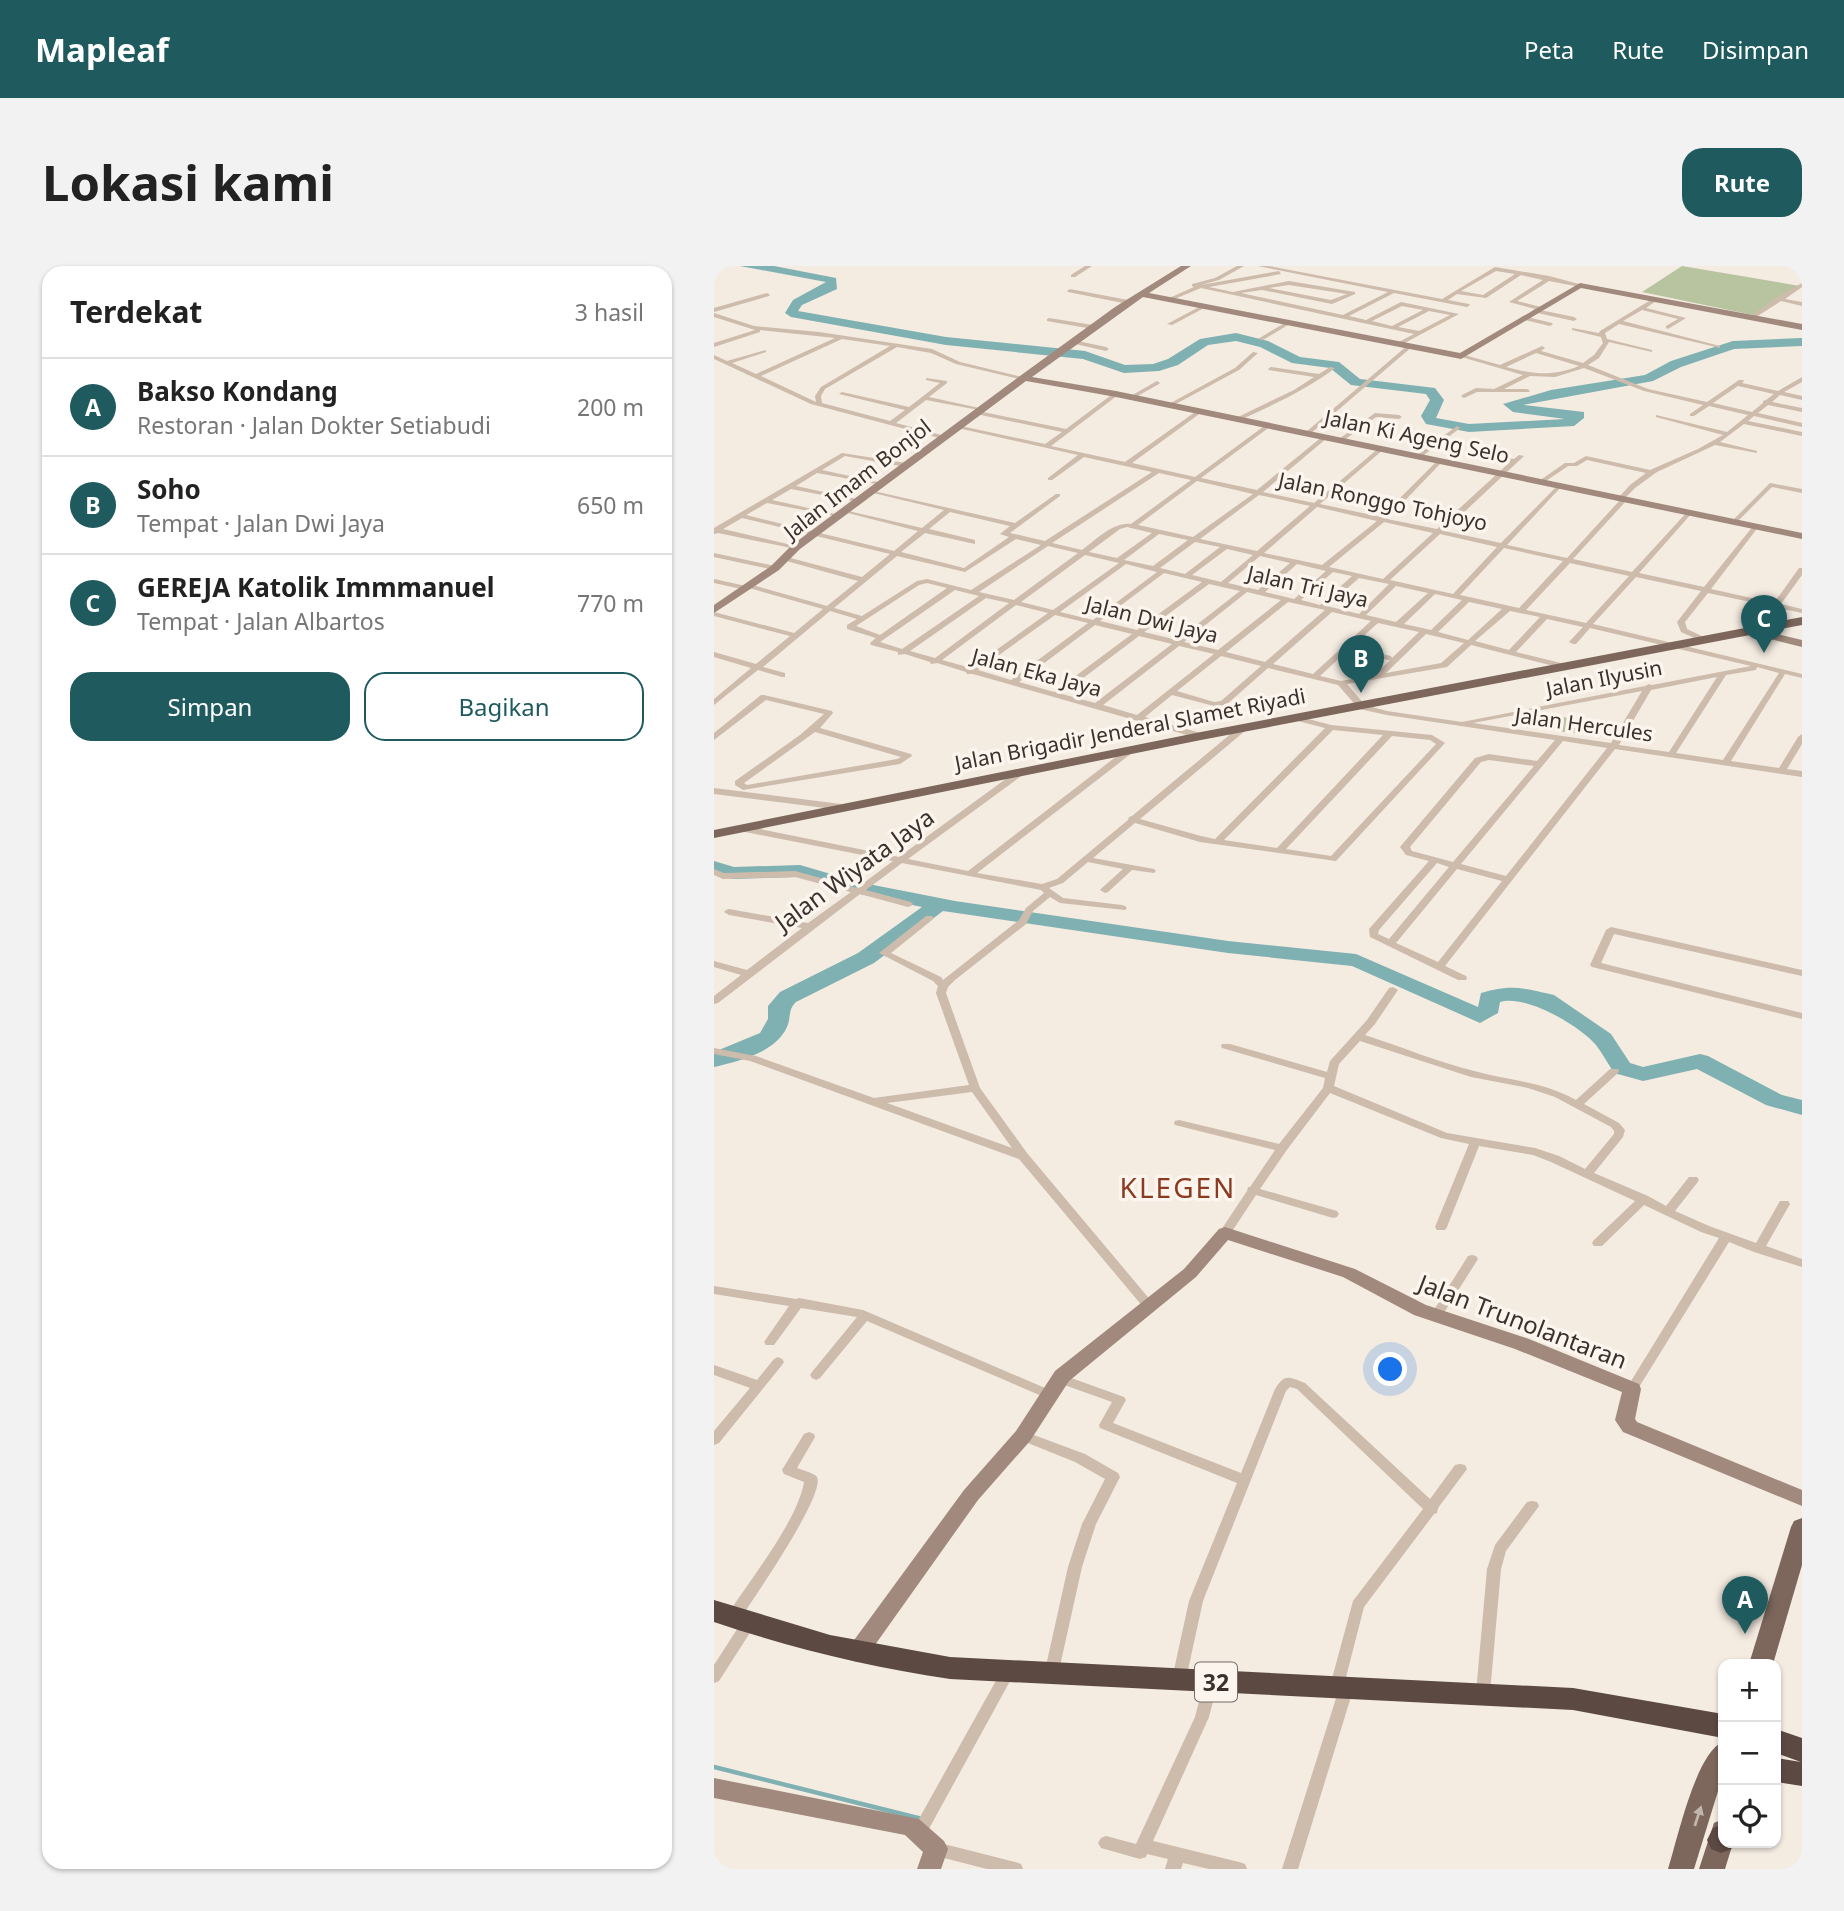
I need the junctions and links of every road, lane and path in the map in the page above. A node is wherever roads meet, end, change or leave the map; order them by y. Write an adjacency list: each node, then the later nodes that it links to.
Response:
1 (1089, 266): 7 (street)
2 (1186, 266): 18 (street, Jalan Imam Bonjol)
3 (1241, 266): 12 (street)
4 (1261, 266): 5 (street)
5 (1289, 271): 11 (street); 12 (street)
6 (1521, 273): 8 (street); 16 (street); 16 (street)
7 (1073, 276)
8 (1549, 278): 9 (street); 32 (street)
9 (1580, 285): 22 (street); 32 (street)
10 (1802, 285): 23 (street)
11 (1364, 286): 15 (street); 17 (street)
12 (1198, 287): 19 (street); 21 (street)
13 (1258, 288): 17 (street); 17 (street); 19 (street)
14 (1070, 291): 26 (street)
15 (1393, 291): 25 (street); 36 (street)
16 (1456, 292): 25 (street)
17 (1352, 293)
18 (1140, 294): 21 (street); 26 (street, Jalan Imam Bonjol)
19 (1229, 294): 30 (street)
20 (767, 295): 28 (street)
21 (1170, 299): 29 (street)
22 (1656, 299): 33 (street); 38 (street)
23 (1778, 299): 27 (street); 38 (street)
24 (714, 300): 28 (street)
25 (1443, 300): 35 (street)
26 (1128, 302): 46 (street, Jalan Imam Bonjol)
27 (1802, 304)
28 (729, 306): 34 (street)
29 (1205, 306): 41 (street); 44 (street)
30 (1305, 309): 36 (street); 41 (street)
31 (1428, 309): 35 (street); 42 (street); 47 (street)
32 (1537, 309): 37 (street); 39 (street)
33 (1641, 309): 43 (street); 48 (street)
34 (714, 312): 51 (street)
35 (1456, 314): 52 (street)
36 (1344, 317): 42 (street)
37 (1523, 318): 45 (street); 68 (street)
38 (1751, 318): 49 (street)
39 (1574, 319)
40 (1049, 320): 46 (street)
41 (1288, 321): 55 (street); 57 (street)
42 (1367, 322): 47 (street)
43 (1619, 322): 54 (street); 62 (street)
44 (1170, 324)
45 (1550, 324)
46 (1093, 327): 56 (street, Jalan Imam Bonjol)
47 (1394, 327): 52 (street)
48 (1668, 327)
49 (1802, 327)
50 (1574, 329): 54 (street)
51 (762, 330): 53 (street); 58 (street)
52 (1419, 332): 57 (street)
53 (840, 338): 59 (street); 76 (street)
54 (1603, 338): 66 (street); 71 (street)
55 (1261, 339)
56 (1073, 342): 63 (street); 78 (street, Jalan Imam Bonjol)
57 (1399, 344): 60 (street)
58 (714, 345)
59 (895, 346): 78 (street); 97 (street)
60 (1410, 346): 68 (street); 116 (street)
61 (1545, 347): 65 (street)
62 (1718, 347)
63 (1106, 349)
64 (764, 351): 70 (street)
65 (1536, 351): 71 (street); 72 (street)
66 (1650, 351)
67 (1255, 353): 98 (street)
68 (1461, 356): 72 (street)
69 (714, 357): 70 (street)
70 (726, 363): 76 (street)
71 (1583, 365): 75 (street); 96 (street)
72 (1503, 366): 75 (street)
73 (1332, 368): 77 (street)
74 (1271, 369): 77 (street)
75 (1531, 373): 84 (street)
76 (757, 376): 97 (street)
77 (1322, 376): 107 (street)
78 (1023, 378): 90 (street, Jalan Ki Ageng Selo); 101 (street, Jalan Imam Bonjol)
79 (928, 379): 93 (street)
80 (1744, 379): 83 (street)
81 (1802, 379): 88 (street)
82 (1157, 383): 92 (street)
83 (1735, 384): 88 (street); 96 (street)
84 (1505, 386): 85 (street); 87 (street)
85 (1517, 391): 86 (street); 87 (street)
86 (1527, 391)
87 (1491, 392): 91 (street)
88 (1781, 393): 94 (street); 95 (street)
89 (842, 394): 99 (street)
90 (1116, 394): 92 (street, Jalan Ki Ageng Selo); 115 (street)
91 (1464, 396)
92 (1132, 397): 98 (street, Jalan Ki Ageng Selo)
93 (925, 398): 99 (street); 101 (street)
94 (1802, 398)
95 (1765, 402): 100 (street); 103 (street)
96 (1705, 404): 103 (street); 104 (street)
97 (819, 405): 109 (street)
98 (1170, 405): 102 (street, Jalan Ki Ageng Selo)
99 (910, 409): 109 (street)
100 (1802, 410)
101 (980, 411): 112 (street, Jalan Imam Bonjol); 115 (street)
102 (1200, 411): 107 (street, Jalan Ki Ageng Selo); 133 (street)
103 (1751, 414): 108 (street); 111 (street)
104 (1692, 415)
105 (1658, 416): 117 (street)
106 (1399, 417): 122 (street)
107 (1238, 419): 110 (street, Jalan Ki Ageng Selo)
108 (1742, 422): 114 (street); 117 (street)
109 (891, 424): 120 (street)
110 (1269, 425): 116 (street, Jalan Ki Ageng Selo); 139 (street)
111 (1802, 425)
112 (956, 427): 120 (street, Jalan Imam Bonjol); 125 (street, Jalan Ronggo Tohjoyo)
113 (1457, 428): 129 (street)
114 (1782, 430): 118 (street); 119 (street)
115 (1069, 431): 125 (street)
116 (1308, 433): 121 (street, Jalan Ki Ageng Selo)
117 (1728, 433): 123 (street)
118 (1802, 434)
119 (1775, 436)
120 (943, 437): 134 (street, Jalan Imam Bonjol)
121 (1325, 437): 122 (street, Jalan Ki Ageng Selo); 147 (street)
122 (1341, 440): 126 (street, Jalan Ki Ageng Selo)
123 (1714, 443): 127 (street); 137 (street)
124 (1484, 445): 132 (street)
125 (1047, 446): 128 (street, Jalan Ronggo Tohjoyo)
126 (1382, 449): 129 (street, Jalan Ki Ageng Selo); 152 (street)
127 (1755, 452)
128 (1084, 454): 133 (street, Jalan Ronggo Tohjoyo); 140 (street)
129 (1419, 456): 131 (street, Jalan Ki Ageng Selo)
130 (1521, 456): 132 (street)
131 (1440, 461): 138 (street, Jalan Ki Ageng Selo); 157 (street)
132 (1514, 461): 138 (street)
133 (1128, 463): 135 (street, Jalan Ronggo Tohjoyo)
134 (906, 464): 136 (street); 142 (street, Jalan Imam Bonjol)
135 (1159, 470): 139 (street, Jalan Ronggo Tohjoyo); 171 (street)
136 (817, 471): 142 (street); 144 (street)
137 (1648, 472): 141 (street); 149 (street)
138 (1499, 473): 141 (street, Jalan Ki Ageng Selo); 165 (street)
139 (1198, 478): 147 (street, Jalan Ronggo Tohjoyo); 160 (street)
140 (1050, 480)
141 (1541, 482): 143 (street, Jalan Ki Ageng Selo)
142 (880, 484): 146 (street, Jalan Imam Bonjol)
143 (1559, 486): 149 (street, Jalan Ki Ageng Selo); 173 (street)
144 (791, 487): 150 (street); 151 (street)
145 (1802, 491): 158 (street)
146 (871, 492): 150 (street, Jalan Imam Bonjol); 153 (street)
147 (1259, 492): 152 (street, Jalan Ronggo Tohjoyo); 169 (street)
148 (1058, 495): 159 (street)
149 (1623, 499): 154 (street, Jalan Ki Ageng Selo); 180 (street)
150 (858, 500): 155 (street, Jalan Imam Bonjol)
151 (765, 501): 155 (street); 156 (street)
152 (1316, 504): 157 (street, Jalan Ronggo Tohjoyo); 176 (street)
153 (948, 510): 159 (street); 162 (street)
154 (1690, 512): 158 (street, Jalan Ki Ageng Selo); 189 (street)
155 (842, 513): 162 (street); 166 (street, Jalan Imam Bonjol)
156 (740, 516): 163 (street); 166 (street)
157 (1383, 519): 165 (street, Jalan Ronggo Tohjoyo); 184 (street)
158 (1734, 522): 161 (street, Jalan Ki Ageng Selo)
159 (1015, 525): 168 (street)
160 (1133, 526): 164 (street); 177 (street)
161 (1756, 526): 167 (street, Jalan Ki Ageng Selo); 199 (street)
162 (924, 530): 170 (street); 175 (street)
163 (715, 531): 174 (street)
164 (1158, 531): 169 (street); 181 (street)
165 (1438, 531): 173 (street, Jalan Ronggo Tohjoyo); 193 (street)
166 (816, 532): 174 (street, Jalan Imam Bonjol); 175 (street)
167 (1802, 536)
168 (1013, 538): 171 (street, Jalan Tri Jaya); 175 (street)
169 (1195, 539): 172 (street); 185 (street)
170 (972, 542)
171 (1044, 544): 177 (street, Jalan Tri Jaya); 201 (street)
172 (1226, 546): 176 (street); 187 (street)
173 (1504, 546): 180 (street, Jalan Ronggo Tohjoyo); 204 (street)
174 (796, 547): 179 (street, Jalan Imam Bonjol)
175 (897, 552): 190 (street)
176 (1261, 553): 182 (street); 194 (street)
177 (1086, 554): 181 (street, Jalan Tri Jaya); 207 (street)
178 (714, 555): 183 (street)
179 (786, 558): 183 (street, Jalan Imam Bonjol); 190 (street)
180 (1568, 560): 189 (street, Jalan Ronggo Tohjoyo); 212 (street)
181 (1122, 561): 185 (street, Jalan Tri Jaya); 215 (street)
182 (1296, 561): 184 (street); 202 (street)
183 (775, 568): 196 (street, Jalan Imam Bonjol)
184 (1328, 568): 188 (street); 206 (street)
185 (1159, 569): 187 (street, Jalan Tri Jaya); 221 (street)
186 (1802, 570): 208 (street)
187 (1188, 575): 191 (street, Jalan Tri Jaya)
188 (1358, 575): 193 (street); 210 (street)
189 (1636, 575): 199 (street, Jalan Ronggo Tohjoyo); 223 (street)
190 (864, 580): 209 (street)
191 (1209, 580): 194 (street, Jalan Tri Jaya); 226 (street)
192 (714, 581): 196 (street)
193 (1385, 581): 195 (street)
194 (1223, 583): 198 (street, Jalan Tri Jaya)
195 (1395, 583): 200 (street); 216 (street)
196 (748, 587): 209 (street); 214 (street, Jalan Imam Bonjol)
197 (954, 587): 201 (street, Jalan Dwi Jaya); 218 (street, Jalan Dwi Jaya); 228 (street)
198 (1247, 589): 202 (street, Jalan Tri Jaya); 232 (street)
199 (1708, 590): 208 (street, Jalan Ronggo Tohjoyo); 229 (street)
200 (1434, 591): 204 (street); 222 (street)
201 (973, 592): 203 (street, Jalan Dwi Jaya)
202 (1260, 592): 206 (street, Jalan Tri Jaya)
203 (985, 596): 207 (street, Jalan Dwi Jaya); 237 (street)
204 (1455, 596): 205 (street)
205 (1467, 599): 211 (street); 225 (street)
206 (1292, 600): 210 (street, Jalan Tri Jaya); 239 (street)
207 (1018, 603): 215 (street, Jalan Dwi Jaya); 241 (street)
208 (1776, 605): 213 (street, Jalan Ronggo Tohjoyo)
209 (828, 608): 218 (street); 227 (street)
210 (1327, 608): 216 (street, Jalan Tri Jaya); 242 (street)
211 (1508, 608): 212 (street); 230 (street)
212 (1521, 611): 217 (street)
213 (1802, 611)
214 (714, 612): 227 (street)
215 (1054, 613): 221 (street, Jalan Dwi Jaya); 246 (street)
216 (1361, 616): 219 (street, Jalan Tri Jaya)
217 (1545, 616): 223 (street); 236 (street)
218 (862, 618): 228 (street)
219 (1376, 620): 222 (street, Jalan Tri Jaya); 235 (street)
220 (1802, 621): 224 (main road, Jalan Brigadir Jenderal Slamet Riyadi)
221 (1095, 623): 226 (street, Jalan Dwi Jaya); 253 (street)
222 (1398, 625): 225 (street, Jalan Tri Jaya)
223 (1590, 626): 231 (street); 234 (street)
224 (1751, 631): 229 (main road, Jalan Brigadir Jenderal Slamet Riyadi); 233 (street)
225 (1429, 632): 230 (street, Jalan Tri Jaya); 252 (street)
226 (1139, 634): 232 (street, Jalan Dwi Jaya); 257 (street)
227 (797, 636): 244 (street)
228 (879, 637): 237 (street, Jalan Eka Jaya)
229 (1703, 640): 234 (main road, Jalan Brigadir Jenderal Slamet Riyadi)
230 (1472, 642): 236 (street, Jalan Tri Jaya); 252 (street)
231 (1573, 642)
232 (1176, 643): 239 (street, Jalan Dwi Jaya); 259 (street)
233 (1802, 644)
234 (1670, 646): 243 (main road, Jalan Brigadir Jenderal Slamet Riyadi); 245 (street)
235 (1346, 648): 240 (street); 251 (street)
236 (1512, 652): 243 (street, Jalan Tri Jaya)
237 (901, 653): 241 (street, Jalan Eka Jaya)
238 (714, 654): 244 (street)
239 (1221, 654): 242 (street, Jalan Dwi Jaya); 256 (street)
240 (1388, 658)
241 (934, 662): 246 (street, Jalan Eka Jaya)
242 (1265, 665): 251 (street, Jalan Dwi Jaya); 256 (street)
243 (1562, 666): 260 (main road, Jalan Brigadir Jenderal Slamet Riyadi)
244 (758, 667): 249 (street); 258 (street)
245 (1759, 667): 247 (street); 248 (street, Jalan Ilyusin)
246 (970, 672): 253 (street, Jalan Eka Jaya)
247 (1783, 672): 250 (street); 277 (street)
248 (1724, 673): 255 (street, Jalan Ilyusin); 276 (street)
249 (782, 675)
250 (1802, 676)
251 (1314, 677): 254 (street, Jalan Dwi Jaya)
252 (1376, 678): 254 (street)
253 (1012, 683): 257 (street, Jalan Eka Jaya)
254 (1341, 683): 260 (street)
255 (1649, 687): 263 (street, Jalan Ilyusin); 274 (street)
256 (1174, 693): 261 (street)
257 (1055, 695): 259 (street, Jalan Eka Jaya)
258 (716, 699)
259 (1097, 706): 261 (street, Jalan Eka Jaya)
260 (1362, 707): 262 (main road, Jalan Brigadir Jenderal Slamet Riyadi); 264 (street, Jalan Hercules)
261 (1140, 718): 270 (street, Jalan Eka Jaya)
262 (1297, 718): 265 (street); 268 (main road, Jalan Brigadir Jenderal Slamet Riyadi)
263 (1471, 721): 264 (street, Jalan Ilyusin); 266 (street)
264 (1456, 724): 266 (street, Jalan Hercules)
265 (1331, 727): 269 (street); 289 (street)
266 (1485, 728): 273 (street, Jalan Hercules)
267 (816, 729): 267 (street); 271 (street)
268 (1242, 729): 270 (main road, Jalan Brigadir Jenderal Slamet Riyadi); 286 (street)
269 (1390, 733): 290 (street); 290 (street)
270 (1201, 736): 275 (main road, Jalan Brigadir Jenderal Slamet Riyadi)
271 (714, 737)
272 (1802, 737): 279 (street)
273 (1560, 738): 274 (street, Jalan Hercules); 278 (street)
274 (1614, 745): 276 (street, Jalan Hercules); 299 (street)
275 (1129, 751): 280 (main road, Jalan Brigadir Jenderal Slamet Riyadi); 298 (street)
276 (1672, 753): 277 (street, Jalan Hercules)
277 (1726, 762): 279 (street, Jalan Hercules)
278 (1541, 764): 293 (street); 294 (street)
279 (1782, 771): 281 (street, Jalan Hercules)
280 (1021, 772): 285 (main road, Jalan Brigadir Jenderal Slamet Riyadi); 291 (street, Jalan Wiyata Jaya)
281 (1802, 774)
282 (714, 791): 283 (street)
283 (727, 794): 284 (street); 285 (street)
284 (714, 797)
285 (841, 807): 287 (main road, Jalan Brigadir Jenderal Slamet Riyadi)
286 (1132, 819): 289 (street); 292 (street)
287 (740, 828): 288 (main road, Jalan Brigadir Jenderal Slamet Riyadi); 291 (street)
288 (714, 834)
289 (1217, 842): 290 (street)
290 (1279, 851)
291 (904, 859): 298 (street); 302 (street, Jalan Wiyata Jaya)
292 (1085, 859): 295 (street); 300 (street)
293 (1435, 860): 294 (street); 308 (street)
294 (1458, 865): 299 (street); 308 (street)
295 (1130, 867): 296 (street); 301 (street)
296 (1151, 871)
297 (714, 872): 302 (street)
298 (970, 874): 300 (street)
299 (1506, 879): 310 (street)
300 (1047, 890): 304 (street); 314 (street)
301 (1105, 890)
302 (857, 892): 303 (street); 307 (street, Jalan Wiyata Jaya)
303 (908, 905)
304 (1122, 908)
305 (729, 912): 307 (street)
306 (929, 918): 314 (street)
307 (810, 926): 312 (street, Jalan Wiyata Jaya)
308 (1390, 944): 310 (street)
309 (714, 964): 312 (street)
310 (1439, 967): 313 (street)
311 (1802, 973): 317 (street)
312 (749, 974): 316 (street, Jalan Wiyata Jaya)
313 (1462, 978)
314 (943, 986): 323 (street)
315 (1393, 990): 318 (street)
316 (714, 1001)
317 (1802, 1016)
318 (1359, 1037): 322 (street); 325 (street)
319 (1226, 1046): 322 (street)
320 (715, 1051): 324 (street)
321 (1614, 1071): 325 (street)
322 (1329, 1082): 327 (street); 328 (street)
323 (975, 1088): 324 (street); 329 (street)
324 (874, 1101): 329 (street)
325 (1577, 1105): 330 (street)
326 (1178, 1124): 328 (street)
327 (1475, 1142): 330 (street); 337 (street)
328 (1282, 1147): 332 (street)
329 (1023, 1156): 346 (street)
330 (1587, 1174): 333 (street)
331 (1693, 1180): 335 (street)
332 (1252, 1190): 336 (street); 338 (street)
333 (1644, 1199): 335 (street); 340 (street)
334 (1784, 1204): 341 (street)
335 (1669, 1211): 339 (street)
336 (1334, 1214)
337 (1441, 1227)
338 (1225, 1233): 346 (street); 348 (street, Jalan Trunolantaran)
339 (1725, 1238): 341 (street); 355 (street)
340 (1598, 1244)
341 (1758, 1249): 343 (street)
342 (1472, 1259): 348 (street)
343 (1802, 1263)
344 (714, 1290): 345 (street)
345 (799, 1302): 347 (street); 349 (street)
346 (1148, 1305): 354 (street)
347 (865, 1315): 352 (street); 354 (street)
348 (1436, 1316): 355 (street, Jalan Trunolantaran)
349 (770, 1342)
350 (778, 1362): 353 (street)
351 (714, 1370): 353 (street)
352 (816, 1375)
353 (759, 1386): 358 (street)
354 (1054, 1386): 356 (street); 360 (street)
355 (1632, 1389): 361 (street, Jalan Trunolantaran)
356 (1023, 1436): 367 (street); 370 (street)
357 (809, 1437): 366 (street)
358 (714, 1440)
359 (1460, 1469): 363 (street)
360 (1244, 1480): 363 (street); 372 (street)
361 (1802, 1498)
362 (1532, 1506): 375 (street)
363 (1432, 1509): 374 (street)
364 (1802, 1527): 365 (main road)
365 (1798, 1553): 368 (main road)
366 (732, 1617): 367 (highway, 32); 371 (street)
367 (857, 1653): 369 (highway, 32)
368 (1763, 1659)
369 (1008, 1672): 370 (highway, 32); 383 (street)
370 (1051, 1675): 372 (highway, 32)
371 (714, 1676)
372 (1178, 1679): 373 (highway, 32)
373 (1211, 1682): 374 (highway, 32); 385 (street)
374 (1342, 1686): 375 (highway, 32); 391 (street)
375 (1483, 1693): 376 (highway, 32)
376 (1718, 1725)
377 (1781, 1743): 378 (highway)
378 (1802, 1750)
379 (1718, 1760): 392 (main road, one-way to 379)
380 (1781, 1771): 381 (highway)
381 (1802, 1774)
382 (714, 1788): 383 (street)
383 (920, 1831): 387 (street)
384 (1106, 1843): 385 (street)
385 (1143, 1846): 388 (street)
386 (1718, 1848): 393 (main road)
387 (933, 1859): 389 (street)
388 (1176, 1862): 390 (street)
389 (1015, 1869)
390 (1239, 1869)
391 (1290, 1869)
392 (1681, 1869)
393 (1712, 1869)

